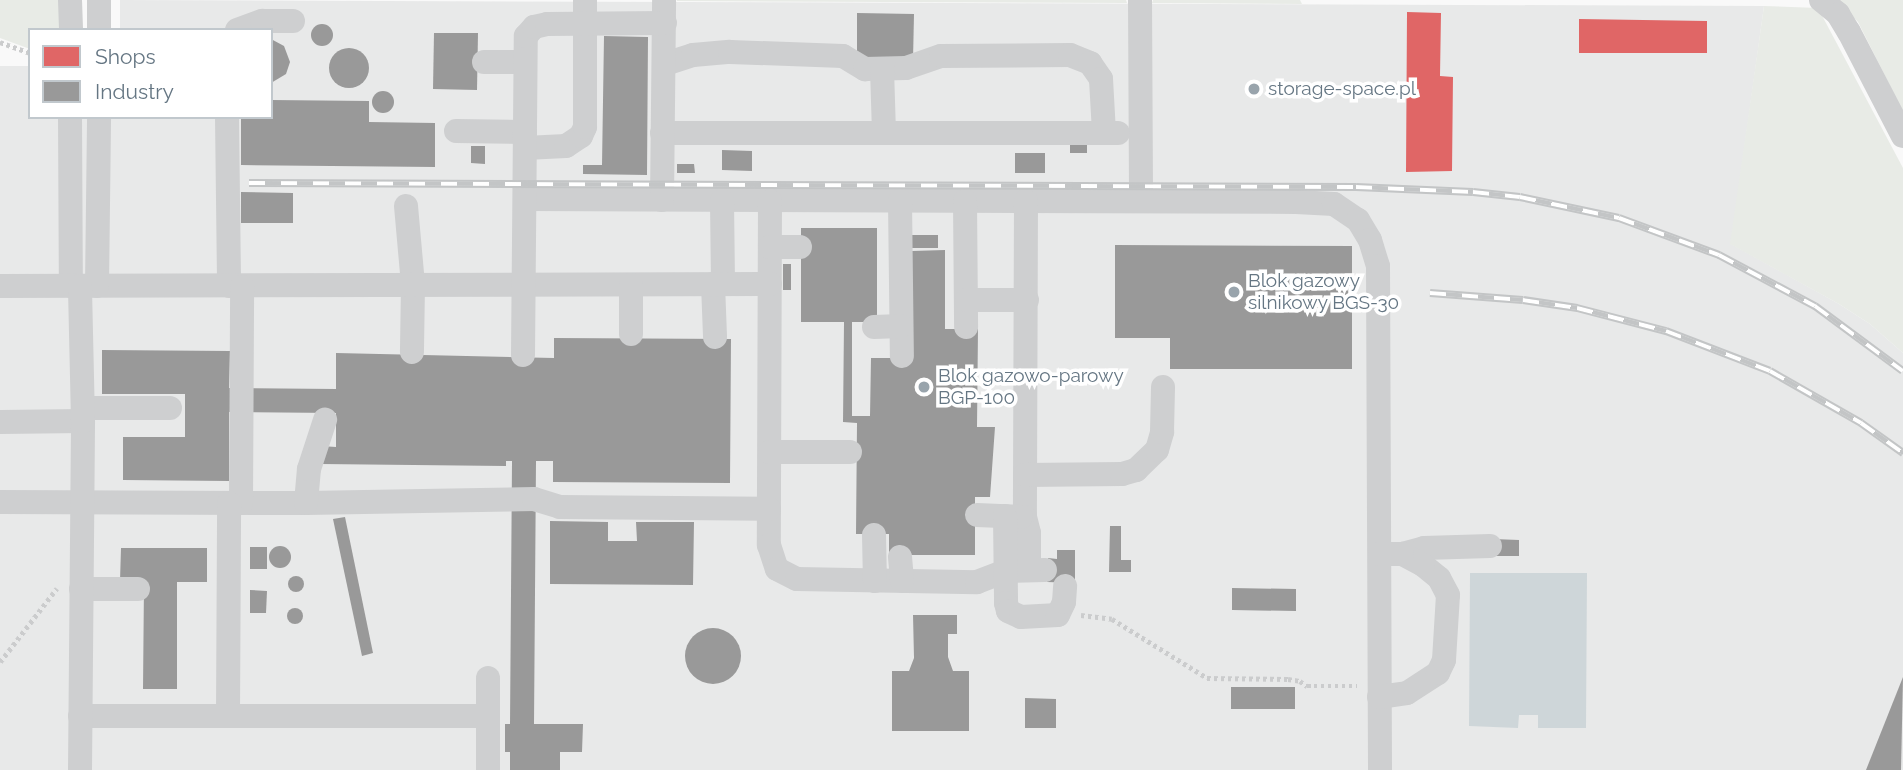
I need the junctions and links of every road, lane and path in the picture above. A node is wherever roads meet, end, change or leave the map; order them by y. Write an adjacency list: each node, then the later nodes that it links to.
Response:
1 (71, 0): 8 (street)
2 (99, 0): 9 (street)
3 (1140, 0): 32 (street)
4 (1824, 2): 23 (street)
5 (585, 11): 6 (street); 14 (street); 24 (street)
6 (665, 12): 15 (street)
7 (293, 21): 10 (street)
8 (71, 28)
9 (99, 28)
10 (241, 28)
11 (0, 42): 12 (path)
12 (28, 52)
13 (484, 62): 14 (street)
14 (524, 62): 24 (street)
15 (665, 64): 16 (street); 22 (street)
16 (882, 69): 21 (street); 21 (street)
17 (70, 119): 42 (street)
18 (99, 119): 42 (street)
19 (227, 119): 43 (street)
20 (456, 131): 24 (street)
21 (884, 132): 22 (street)
22 (662, 133): 26 (street)
23 (1903, 136)
24 (525, 140): 25 (street)
25 (527, 200): 26 (street); 36 (street)
26 (662, 200): 27 (street)
27 (722, 201): 28 (street); 37 (street)
28 (770, 201): 29 (street); 34 (street)
29 (900, 201): 30 (street); 46 (street)
30 (965, 201): 31 (street); 44 (street)
31 (1026, 201): 32 (street); 45 (street)
32 (1140, 201): 71 (street)
33 (406, 206): 39 (street)
34 (770, 247): 35 (street); 38 (street)
35 (800, 247)
36 (523, 284): 39 (street); 40 (street); 52 (street)
37 (718, 284): 38 (street); 40 (street); 50 (street)
38 (770, 284): 59 (street)
39 (412, 285): 43 (street); 51 (street)
40 (631, 285): 49 (street)
41 (0, 286): 42 (street)
42 (83, 286): 43 (street); 56 (street)
43 (235, 286): 64 (street)
44 (967, 300): 45 (street); 48 (street)
45 (1027, 300): 61 (street)
46 (901, 326): 47 (street); 53 (street)
47 (874, 327)
48 (967, 327)
49 (631, 334)
50 (715, 337)
51 (412, 352)
52 (523, 355)
53 (902, 356)
54 (1163, 387): 61 (street)
55 (170, 408): 56 (street)
56 (83, 414): 58 (street); 63 (street)
57 (325, 420): 65 (street)
58 (1, 422)
59 (769, 452): 60 (street); 66 (street)
60 (850, 453)
61 (1025, 475): 68 (street)
62 (0, 502): 63 (street)
63 (83, 503): 64 (street); 74 (street)
64 (235, 503): 65 (street); 83 (street)
65 (306, 503): 66 (street)
66 (769, 509): 75 (street)
67 (977, 515): 68 (street)
68 (1015, 516): 73 (street)
69 (874, 535): 75 (street)
70 (1490, 546): 71 (street)
71 (1391, 554): 82 (street); 82 (street)
72 (901, 557): 76 (street)
73 (1026, 570): 76 (street); 79 (street)
74 (81, 581): 78 (street); 80 (path); 84 (street)
75 (875, 581): 76 (street)
76 (902, 582)
77 (1065, 586): 79 (street)
78 (138, 589)
79 (1058, 615): 82 (path)
80 (0, 662)
81 (488, 678): 85 (street)
82 (1379, 692): 88 (street)
83 (228, 715): 84 (street); 85 (street)
84 (80, 716): 86 (street)
85 (488, 716): 87 (street)
86 (80, 770)
87 (488, 770)
88 (1380, 770)

